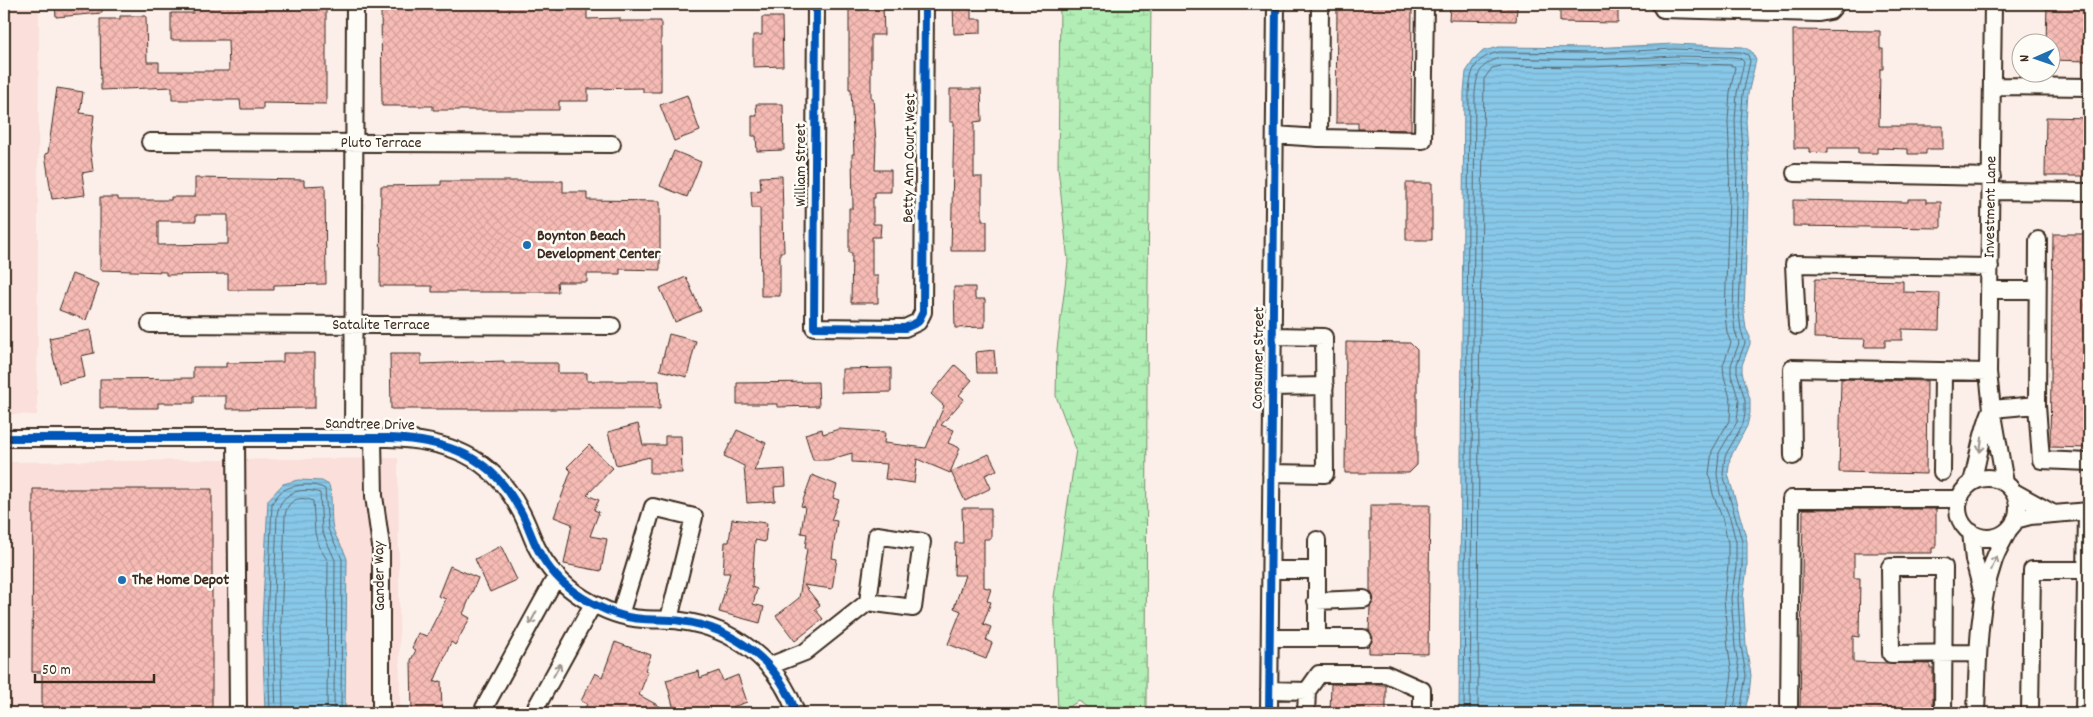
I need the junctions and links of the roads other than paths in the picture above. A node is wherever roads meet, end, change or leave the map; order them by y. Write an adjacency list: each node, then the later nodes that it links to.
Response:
1 (355, 4): 15 (street)
2 (816, 4): 24 (street, William Street)
3 (925, 4): 24 (street, Betty Ann Court West)
4 (1276, 4): 12 (street, Consumer Street)
5 (1320, 4): 13 (street)
6 (1425, 4): 13 (street)
7 (1660, 4): 8 (street)
8 (1836, 4)
9 (1993, 4): 10 (street, Investment Lane)
10 (1993, 86): 11 (street); 18 (street, Investment Lane)
11 (2089, 87)
12 (1275, 135): 13 (street); 29 (street, Consumer Street)
13 (1319, 138)
14 (150, 142): 15 (street, Pluto Terrace)
15 (354, 143): 16 (street, Pluto Terrace); 26 (street)
16 (612, 144)
17 (1796, 173): 18 (street)
18 (1992, 184): 19 (street); 21 (street, Investment Lane)
19 (2089, 192)
20 (2038, 240): 23 (street)
21 (1990, 267): 22 (street, Investment Lane); 28 (street)
22 (1990, 290): 23 (street); 31 (street, Investment Lane)
23 (2038, 290): 34 (street)
24 (923, 312)
25 (150, 324): 26 (street, Satalite Terrace)
26 (354, 325): 27 (street, Satalite Terrace); 38 (street)
27 (612, 326)
28 (1797, 326)
29 (1273, 336): 32 (street); 33 (street, Consumer Street)
30 (1943, 372): 31 (street); 40 (street); 42 (street)
31 (1988, 372): 35 (street, Investment Lane)
32 (1325, 386): 33 (street); 43 (street)
33 (1272, 387): 43 (street, Consumer Street)
34 (2037, 405): 35 (street); 41 (street)
35 (1992, 409): 44 (street, Investment Lane, one-way to 44); 45 (street, Investment Lane)
36 (4, 438): 37 (street, Sandtree Drive)
37 (236, 438): 38 (street, Sandtree Drive); 71 (street)
38 (353, 438): 39 (street, Sandtree Drive)
39 (373, 438): 55 (street, Sandtree Drive); 72 (street, Gander Way)
40 (1794, 456)
41 (2089, 462)
42 (1942, 472)
43 (1271, 473): 52 (street, Consumer Street)
44 (1972, 482): 45 (street); 46 (street)
45 (2009, 487): 48 (street); 49 (street)
46 (1959, 499): 50 (street); 79 (street)
47 (2088, 511): 48 (street); 54 (street)
48 (2054, 514): 49 (street)
49 (2011, 526): 50 (street); 56 (street, one-way to 49)
50 (1971, 532): 56 (street)
51 (1317, 540): 53 (street)
52 (1270, 570): 53 (street); 63 (street, Consumer Street)
53 (1317, 570): 58 (street)
54 (2086, 570): 82 (street); 83 (street)
55 (557, 575): 60 (street, Sandtree Drive); 73 (street, one-way to 73)
56 (1984, 596): 67 (street)
57 (1364, 599): 58 (street)
58 (1316, 600): 64 (street)
59 (868, 602): 59 (street); 68 (street)
60 (593, 604): 61 (street, Sandtree Drive); 74 (street, one-way to 60)
61 (620, 615): 62 (street, Sandtree Drive); 62 (street)
62 (669, 619): 68 (street, Sandtree Drive)
63 (1270, 638): 64 (street); 69 (street, Consumer Street)
64 (1316, 638): 65 (street)
65 (1363, 638)
66 (1943, 653): 66 (street); 67 (street); 80 (street)
67 (1978, 653): 81 (street)
68 (769, 666): 75 (street, Sandtree Drive)
69 (1270, 690): 70 (street); 76 (street, Consumer Street)
70 (1307, 691): 77 (street); 78 (street)
71 (238, 713)
72 (381, 713)
73 (485, 713)
74 (533, 713)
75 (796, 713)
76 (1269, 713)
77 (1306, 713)
78 (1422, 713)
79 (1789, 713)
80 (1943, 713)
81 (1976, 713)
82 (2030, 713)
83 (2084, 713)

